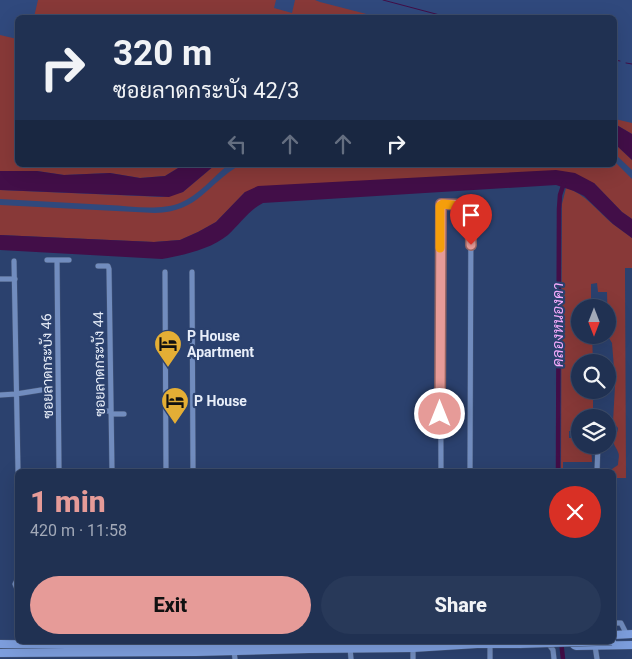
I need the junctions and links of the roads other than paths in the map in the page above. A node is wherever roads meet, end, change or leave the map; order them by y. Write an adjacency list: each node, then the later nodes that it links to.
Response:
1 (47, 260): 2 (street)
2 (57, 260): 3 (street); 18 (street, ซอยลาดกระบัง 46)
3 (69, 260)
4 (14, 261): 9 (street)
5 (98, 266): 14 (street, ซอยลาดกระบัง 44)
6 (165, 272): 20 (street)
7 (192, 272): 21 (street)
8 (0, 279): 9 (street)
9 (14, 279): 11 (street)
10 (40, 390): 11 (street)
11 (16, 394): 12 (street); 17 (street)
12 (0, 395)
13 (99, 411): 14 (street)
14 (111, 412): 15 (street); 19 (street, ซอยลาดกระบัง 44)
15 (124, 414)
16 (598, 454): 24 (street)
17 (18, 469)
18 (59, 469)
19 (112, 469)
20 (166, 469)
21 (193, 469)
22 (440, 469): 23 (street)
23 (470, 469)
24 (598, 469)
25 (616, 622): 26 (street)
26 (620, 635): 29 (main road)
27 (0, 640): 28 (main road)
28 (15, 640)
29 (632, 643): 42 (main road)
30 (0, 644): 32 (main road)
31 (15, 644): 34 (main road)
32 (15, 644)
33 (119, 644): 35 (main road)
34 (119, 644)
35 (196, 644)
36 (266, 644): 45 (main road)
37 (477, 644): 38 (main road); 44 (main road)
38 (491, 644): 39 (main road, bridge); 40 (main road); 59 (street)
39 (520, 644)
40 (550, 644): 60 (street)
41 (574, 644): 42 (main road)
42 (596, 646): 61 (street)
43 (350, 648): 44 (main road); 48 (main road); 57 (street)
44 (413, 648): 58 (street)
45 (0, 651): 49 (main road)
46 (196, 655): 47 (main road); 56 (main road)
47 (209, 655): 48 (main road)
48 (234, 655)
49 (23, 656): 50 (main road)
50 (41, 656): 51 (main road)
51 (64, 656): 52 (main road)
52 (81, 656): 53 (main road)
53 (100, 656): 54 (main road)
54 (133, 656): 55 (main road)
55 (157, 656): 56 (main road)
56 (182, 656)
57 (351, 659)
58 (413, 659)
59 (490, 659)
60 (554, 659)
61 (597, 659)

